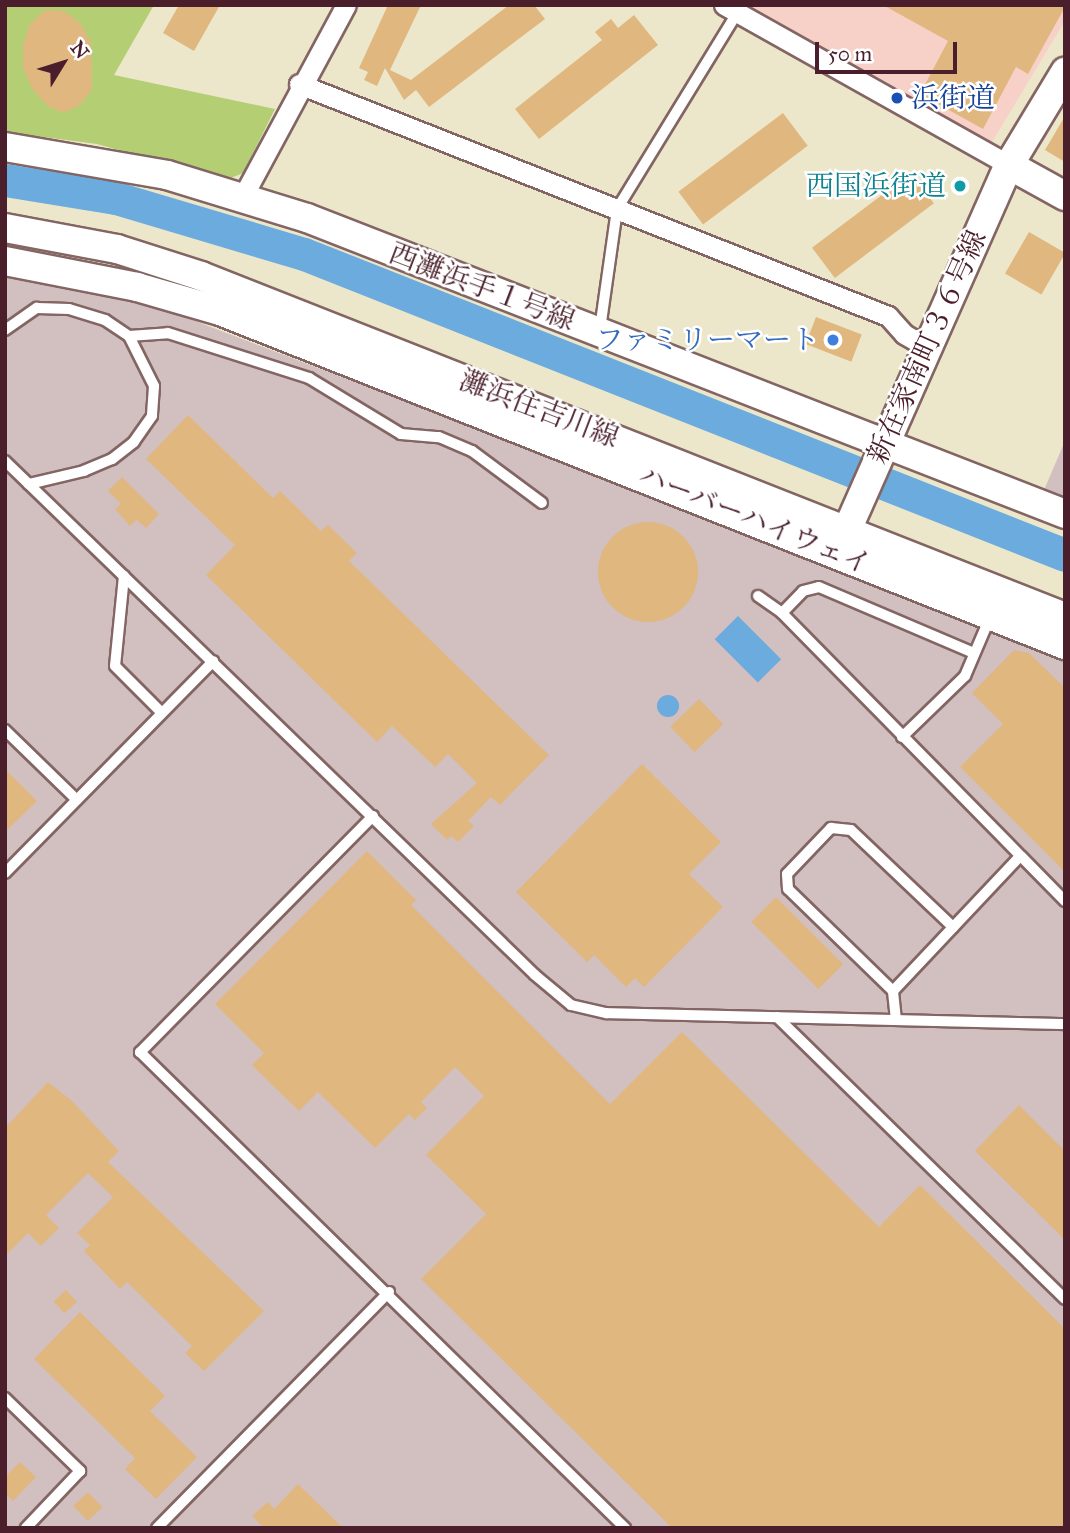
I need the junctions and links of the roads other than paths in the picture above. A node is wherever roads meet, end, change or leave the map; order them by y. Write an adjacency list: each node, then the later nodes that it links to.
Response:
1 (346, 5): 4 (street)
2 (731, 9): 6 (street); 9 (lane)
3 (1065, 72): 6 (street, 新在家南町３６号線)
4 (299, 84): 8 (street); 9 (street)
5 (5, 147): 8 (street, 西灘浜手１号線)
6 (1009, 165): 7 (street); 16 (street, 新在家南町３６号線)
7 (1065, 196)
8 (242, 198): 14 (street, 西灘浜手１号線)
9 (617, 209): 14 (lane); 16 (street)
10 (5, 228): 22 (street, 灘浜住吉川線)
11 (5, 250): 28 (street, ハーバーハイウェイ)
12 (5, 261): 29 (street, ハーバーハイウェイ)
13 (5, 330): 15 (lane)
14 (599, 333): 18 (street, 西灘浜手１号線)
15 (130, 337): 19 (lane); 20 (lane)
16 (925, 346): 18 (street, 新在家南町３６号線)
17 (5, 461): 19 (lane)
18 (873, 466): 21 (street, 西灘浜手１号線); 22 (street, 新在家南町３６号線)
19 (29, 484): 23 (lane)
20 (542, 503)
21 (1065, 514)
22 (847, 530): 26 (street, 灘浜住吉川線)
23 (124, 576): 31 (lane); 32 (lane)
24 (758, 596): 25 (lane)
25 (782, 613): 30 (lane); 34 (lane)
26 (1065, 617)
27 (985, 629): 30 (lane)
28 (1065, 633)
29 (1065, 645)
30 (974, 653): 34 (lane)
31 (213, 661): 32 (lane); 36 (lane)
32 (162, 713): 35 (lane)
33 (5, 730): 35 (lane)
34 (902, 737): 37 (lane)
35 (77, 800): 38 (lane)
36 (373, 816): 42 (lane); 45 (lane)
37 (1020, 856): 39 (lane); 40 (lane)
38 (5, 873)
39 (1065, 901)
40 (953, 927): 41 (lane); 41 (lane)
41 (893, 991): 43 (lane)
42 (777, 1017): 43 (lane); 46 (lane)
43 (896, 1020): 44 (lane)
44 (1065, 1024)
45 (389, 1292): 49 (lane); 50 (lane)
46 (1065, 1299)
47 (5, 1398): 48 (lane)
48 (26, 1528)
49 (157, 1528)
50 (625, 1528)

